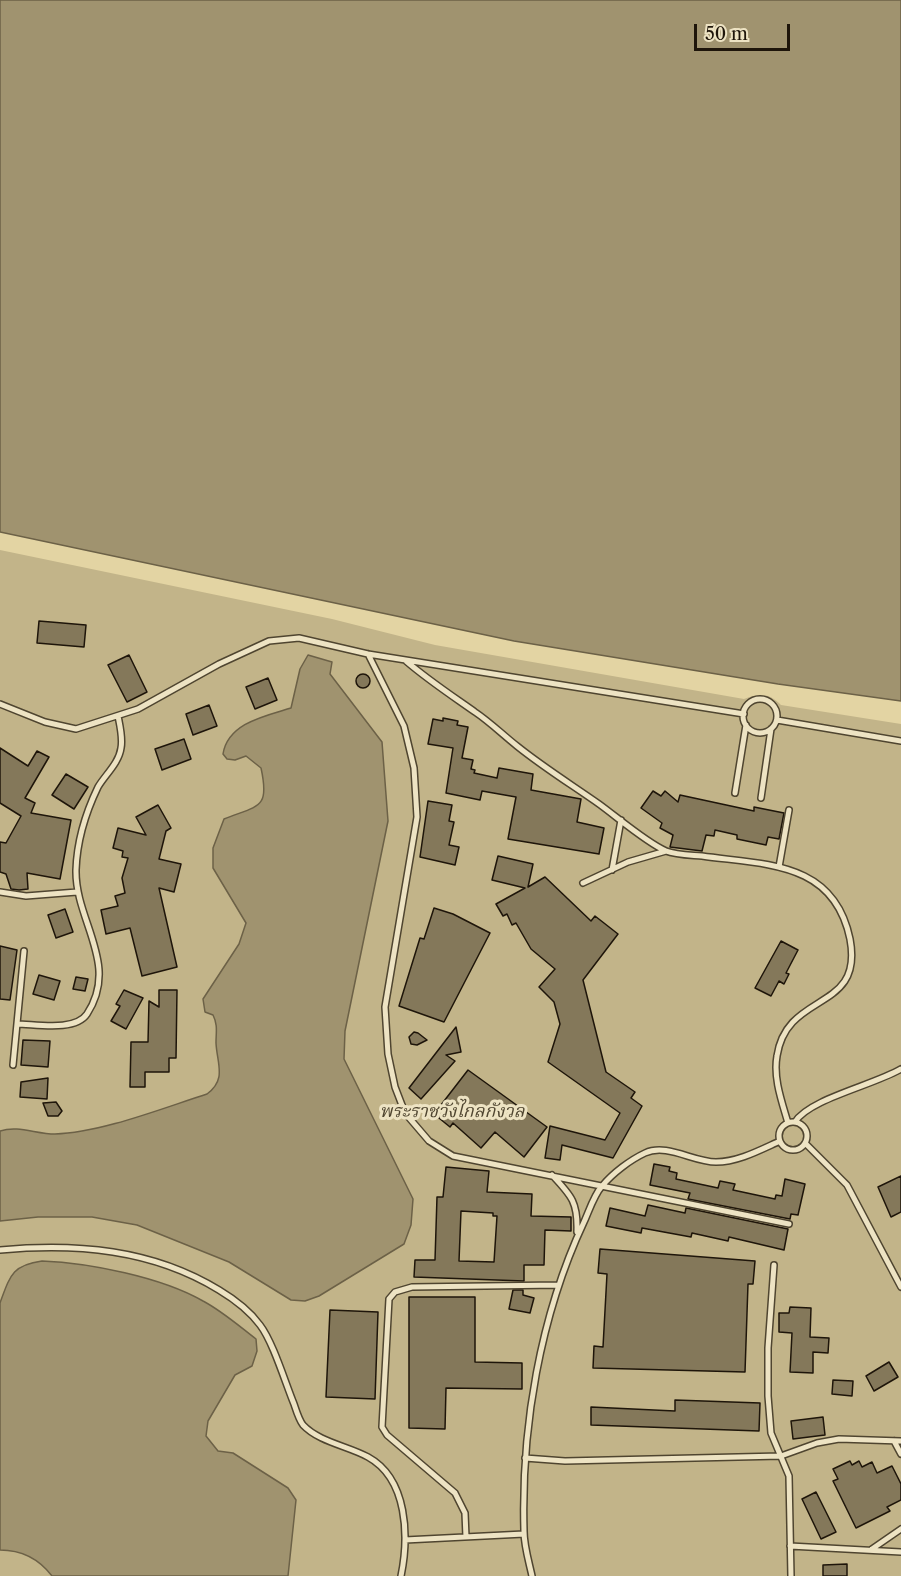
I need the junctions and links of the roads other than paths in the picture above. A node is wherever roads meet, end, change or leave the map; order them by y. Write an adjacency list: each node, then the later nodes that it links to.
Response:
1 (368, 654): 2 (lane); 5 (lane); 27 (lane)
2 (405, 660): 4 (lane); 13 (lane)
3 (0, 704): 5 (lane)
4 (744, 714): 6 (lane); 7 (lane)
5 (118, 716): 19 (lane)
6 (777, 720): 8 (lane); 9 (lane)
7 (746, 725): 8 (lane); 10 (lane)
8 (771, 729): 11 (lane)
9 (901, 741)
10 (735, 794)
11 (761, 798)
12 (789, 810): 15 (lane)
13 (621, 820): 14 (lane); 16 (lane)
14 (666, 851): 15 (lane); 16 (lane)
15 (779, 867): 24 (lane)
16 (612, 870): 17 (lane)
17 (583, 883)
18 (0, 892): 19 (lane)
19 (77, 892): 21 (lane)
20 (24, 951): 21 (lane)
21 (17, 1024): 22 (lane)
22 (13, 1065)
23 (901, 1069): 24 (lane)
24 (791, 1122): 25 (lane); 26 (lane)
25 (780, 1141): 26 (lane); 28 (lane)
26 (805, 1143): 34 (lane)
27 (552, 1175): 28 (lane); 30 (lane)
28 (601, 1187): 29 (lane); 30 (lane)
29 (789, 1224)
30 (577, 1237): 33 (lane)
31 (0, 1250): 42 (lane)
32 (774, 1265): 37 (lane)
33 (558, 1285): 38 (lane); 41 (lane)
34 (901, 1287)
35 (898, 1441): 36 (lane); 37 (lane)
36 (901, 1454)
37 (781, 1456): 38 (lane); 43 (lane)
38 (525, 1458): 40 (lane)
39 (901, 1529): 44 (lane)
40 (524, 1534): 41 (lane); 47 (lane)
41 (463, 1537): 42 (lane)
42 (405, 1540): 46 (lane)
43 (790, 1546): 44 (lane); 48 (lane)
44 (872, 1549): 45 (lane)
45 (901, 1552)
46 (401, 1576)
47 (532, 1576)
48 (791, 1576)

